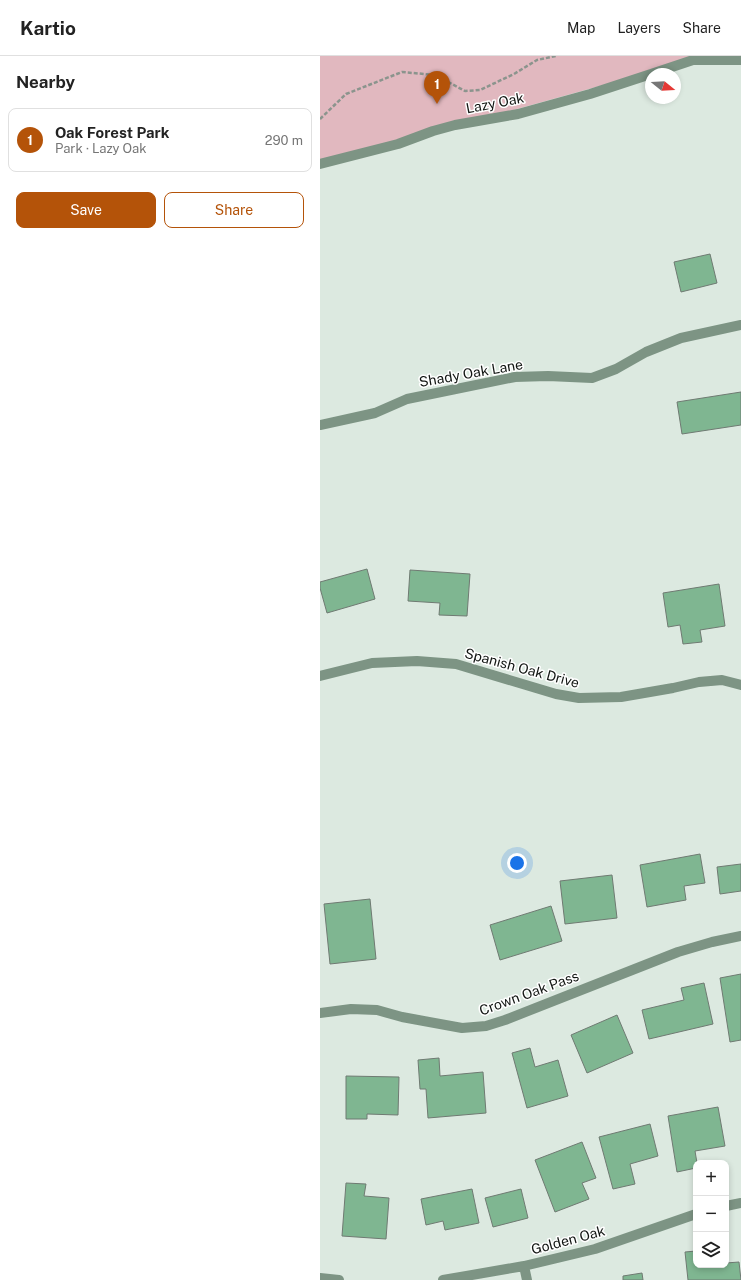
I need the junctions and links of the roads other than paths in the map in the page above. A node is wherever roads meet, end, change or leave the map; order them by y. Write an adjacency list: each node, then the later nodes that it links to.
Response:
1 (741, 60): 2 (street, Lazy Oak)
2 (669, 68)
3 (645, 76): 4 (street, Lazy Oak)
4 (320, 164)
5 (741, 325): 6 (street, Shady Oak Lane)
6 (320, 425)
7 (320, 676): 8 (street, Spanish Oak Drive)
8 (741, 685)
9 (741, 936): 10 (street, Crown Oak Pass)
10 (320, 1013)
11 (741, 1203): 12 (street)
12 (729, 1205)
13 (693, 1215): 14 (street, Golden Oak)
14 (524, 1266): 17 (street, Golden Oak); 18 (street)
15 (320, 1278): 16 (street)
16 (339, 1280)
17 (443, 1280)
18 (527, 1280)

